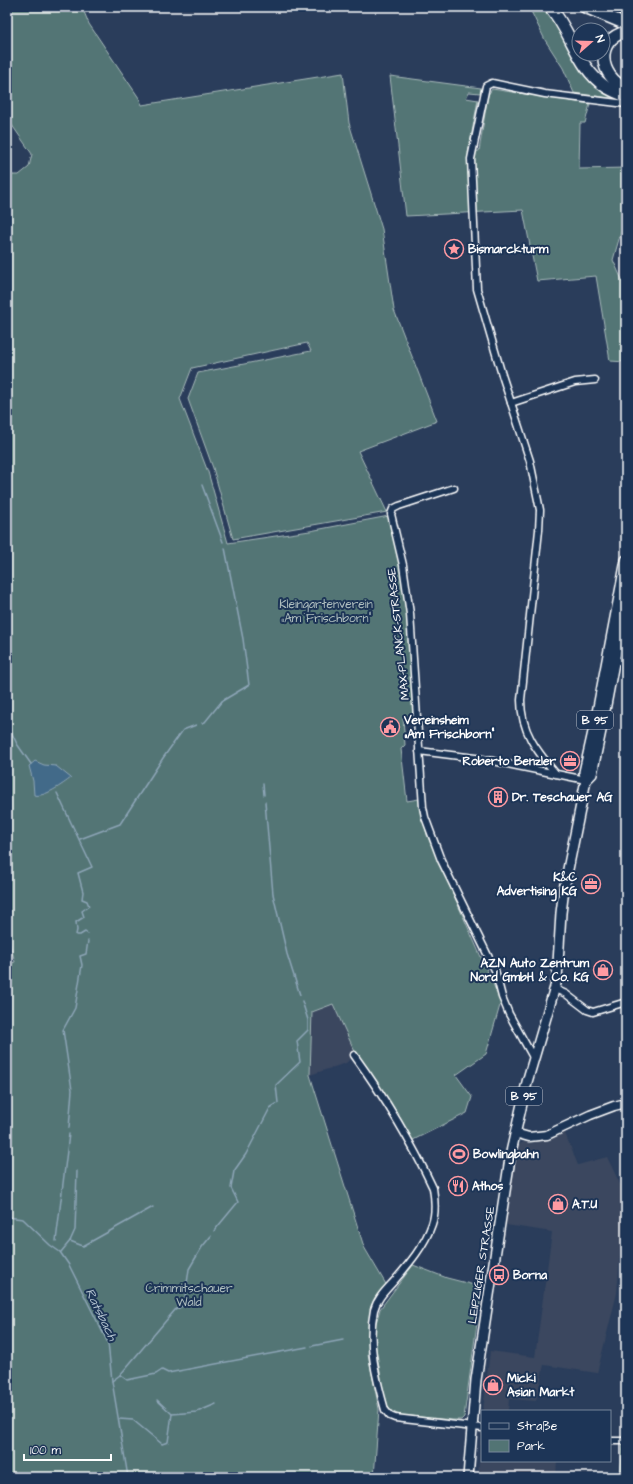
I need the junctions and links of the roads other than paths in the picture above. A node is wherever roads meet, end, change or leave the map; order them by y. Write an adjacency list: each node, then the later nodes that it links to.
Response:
1 (550, 7): 8 (highway)
2 (585, 7): 5 (highway)
3 (620, 7): 4 (highway)
4 (626, 9)
5 (626, 24)
6 (626, 32): 7 (highway)
7 (626, 88)
8 (626, 96)
9 (626, 104): 11 (street)
10 (595, 380): 11 (street)
11 (511, 403): 18 (street)
12 (454, 488): 17 (street, MAX-PLANCK-STRASSE)
13 (626, 560): 15 (main road, LEIPZIGER STRASSE / B 95)
14 (626, 599): 15 (main road, LEIPZIGER STRASSE / B 95)
15 (610, 660): 16 (street); 19 (main road, LEIPZIGER STRASSE / B 95)
16 (626, 662)
17 (419, 751): 18 (street); 23 (street, MAX-PLANCK-STRASSE)
18 (556, 774): 19 (street)
19 (586, 780): 20 (main road, LEIPZIGER STRASSE / B 95)
20 (555, 990): 21 (street); 23 (main road, LEIPZIGER STRASSE / B 95)
21 (626, 1002)
22 (354, 1055): 26 (street)
23 (534, 1058): 25 (main road, LEIPZIGER STRASSE / B 95)
24 (626, 1103): 25 (main road)
25 (515, 1133): 26 (main road, LEIPZIGER STRASSE / B 95)
26 (472, 1426): 27 (street); 30 (main road, LEIPZIGER STRASSE / B 95)
27 (481, 1428)
28 (611, 1441): 29 (street)
29 (626, 1441)
30 (468, 1477)

